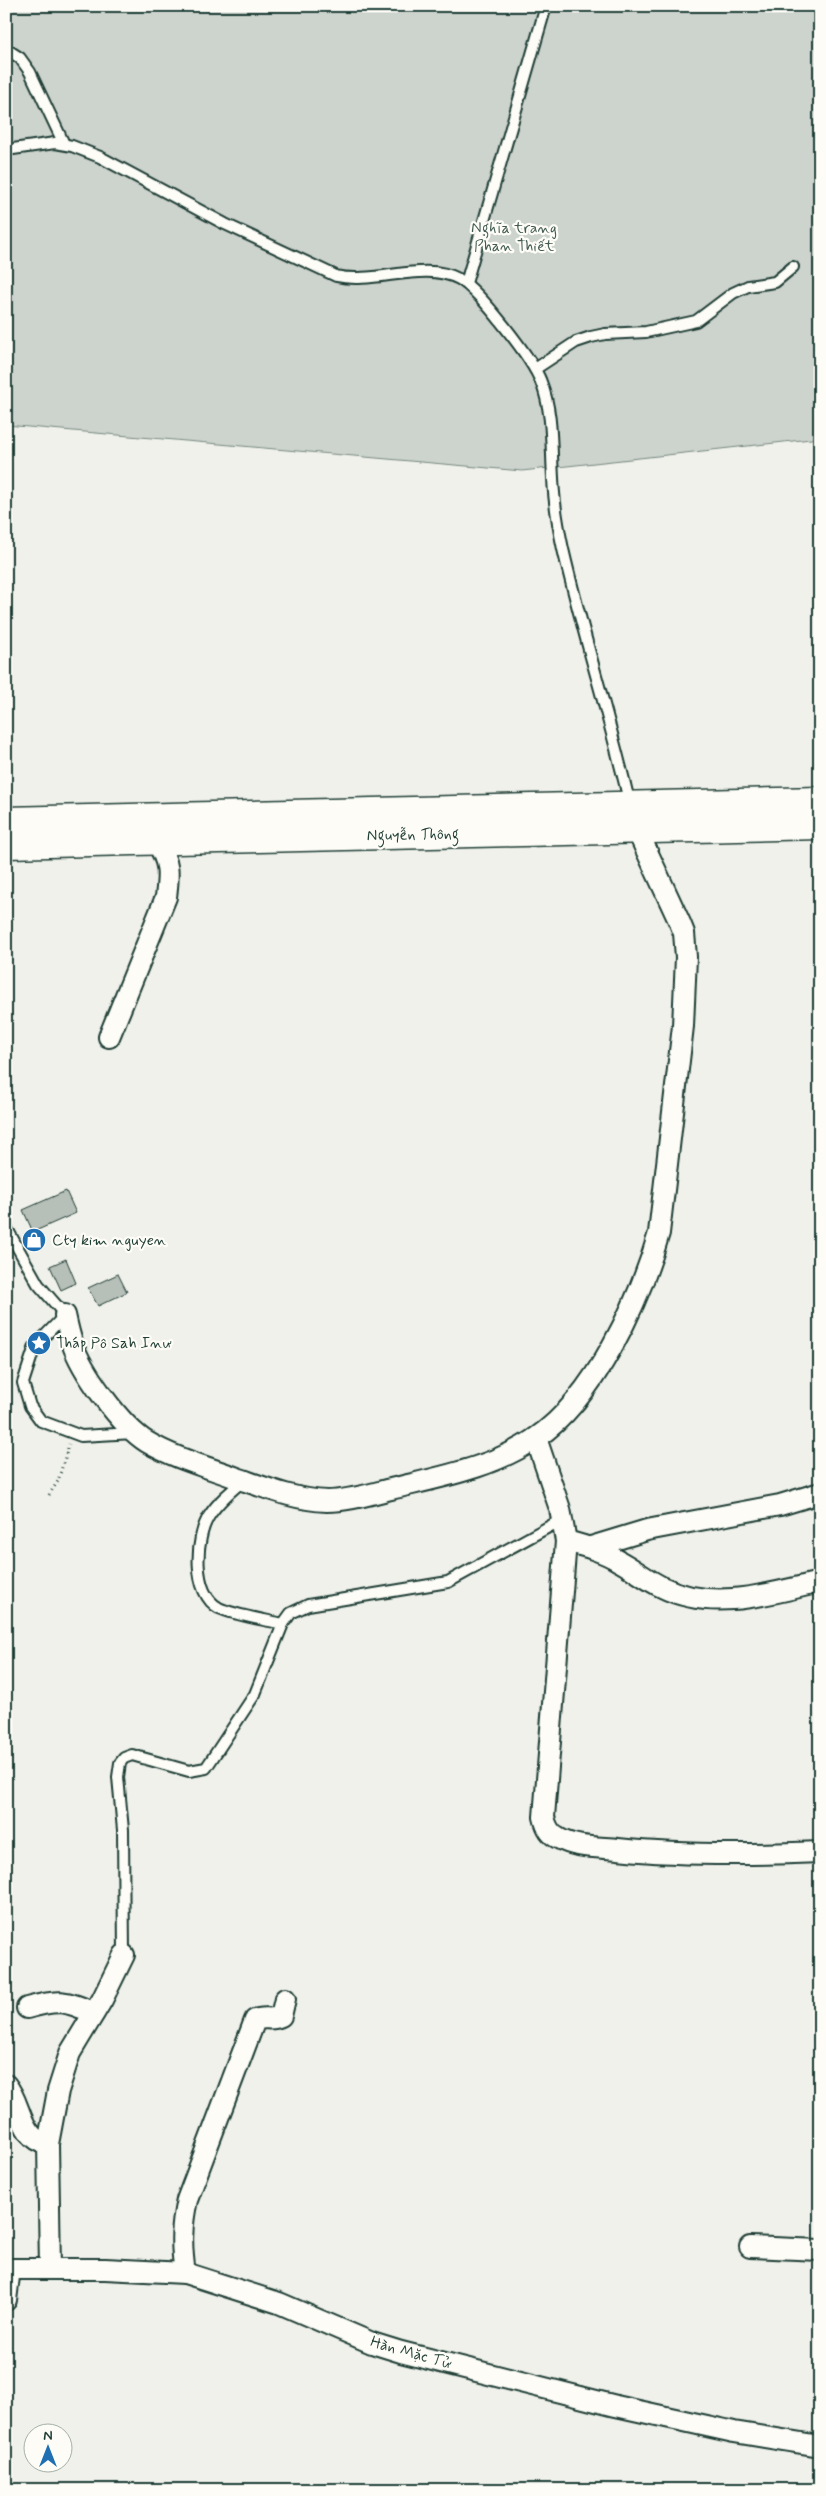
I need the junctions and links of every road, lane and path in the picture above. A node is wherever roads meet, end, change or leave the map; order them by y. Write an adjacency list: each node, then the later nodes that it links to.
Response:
1 (546, 6): 6 (lane)
2 (6, 49): 3 (lane)
3 (64, 144): 4 (lane); 6 (lane)
4 (6, 150)
5 (794, 267): 7 (lane)
6 (466, 283): 7 (lane)
7 (534, 369): 9 (lane)
8 (820, 801): 9 (main road, Nguyễn Thông)
9 (633, 818): 10 (main road, Nguyễn Thông); 11 (main road, Nguyễn Thông); 12 (main road, Nguyễn Thông); 18 (street)
10 (6, 821)
11 (820, 825)
12 (156, 841): 13 (main road, Nguyễn Thông); 14 (street)
13 (6, 844)
14 (109, 1037)
15 (6, 1227): 16 (lane)
16 (65, 1315): 17 (street); 17 (lane)
17 (134, 1433): 20 (street)
18 (536, 1438): 20 (street); 23 (street)
19 (68, 1449): 22 (path)
20 (244, 1480): 27 (lane)
21 (820, 1494): 25 (street)
22 (50, 1495)
23 (563, 1519): 24 (street); 27 (lane)
24 (566, 1541): 25 (street); 28 (street)
25 (590, 1547): 26 (street)
26 (820, 1582)
27 (283, 1624): 29 (lane)
28 (820, 1852)
29 (124, 1955): 32 (street)
30 (285, 1999): 39 (street)
31 (28, 2008): 32 (street)
32 (94, 2013): 34 (street)
33 (6, 2085): 34 (street)
34 (48, 2144): 38 (street)
35 (750, 2247): 36 (street)
36 (820, 2250)
37 (8, 2269): 38 (street, Hàn Mặc Tử); 40 (street)
38 (50, 2269): 39 (street, Hàn Mặc Tử)
39 (185, 2273): 41 (street, Hàn Mặc Tử)
40 (6, 2300)
41 (820, 2446)

